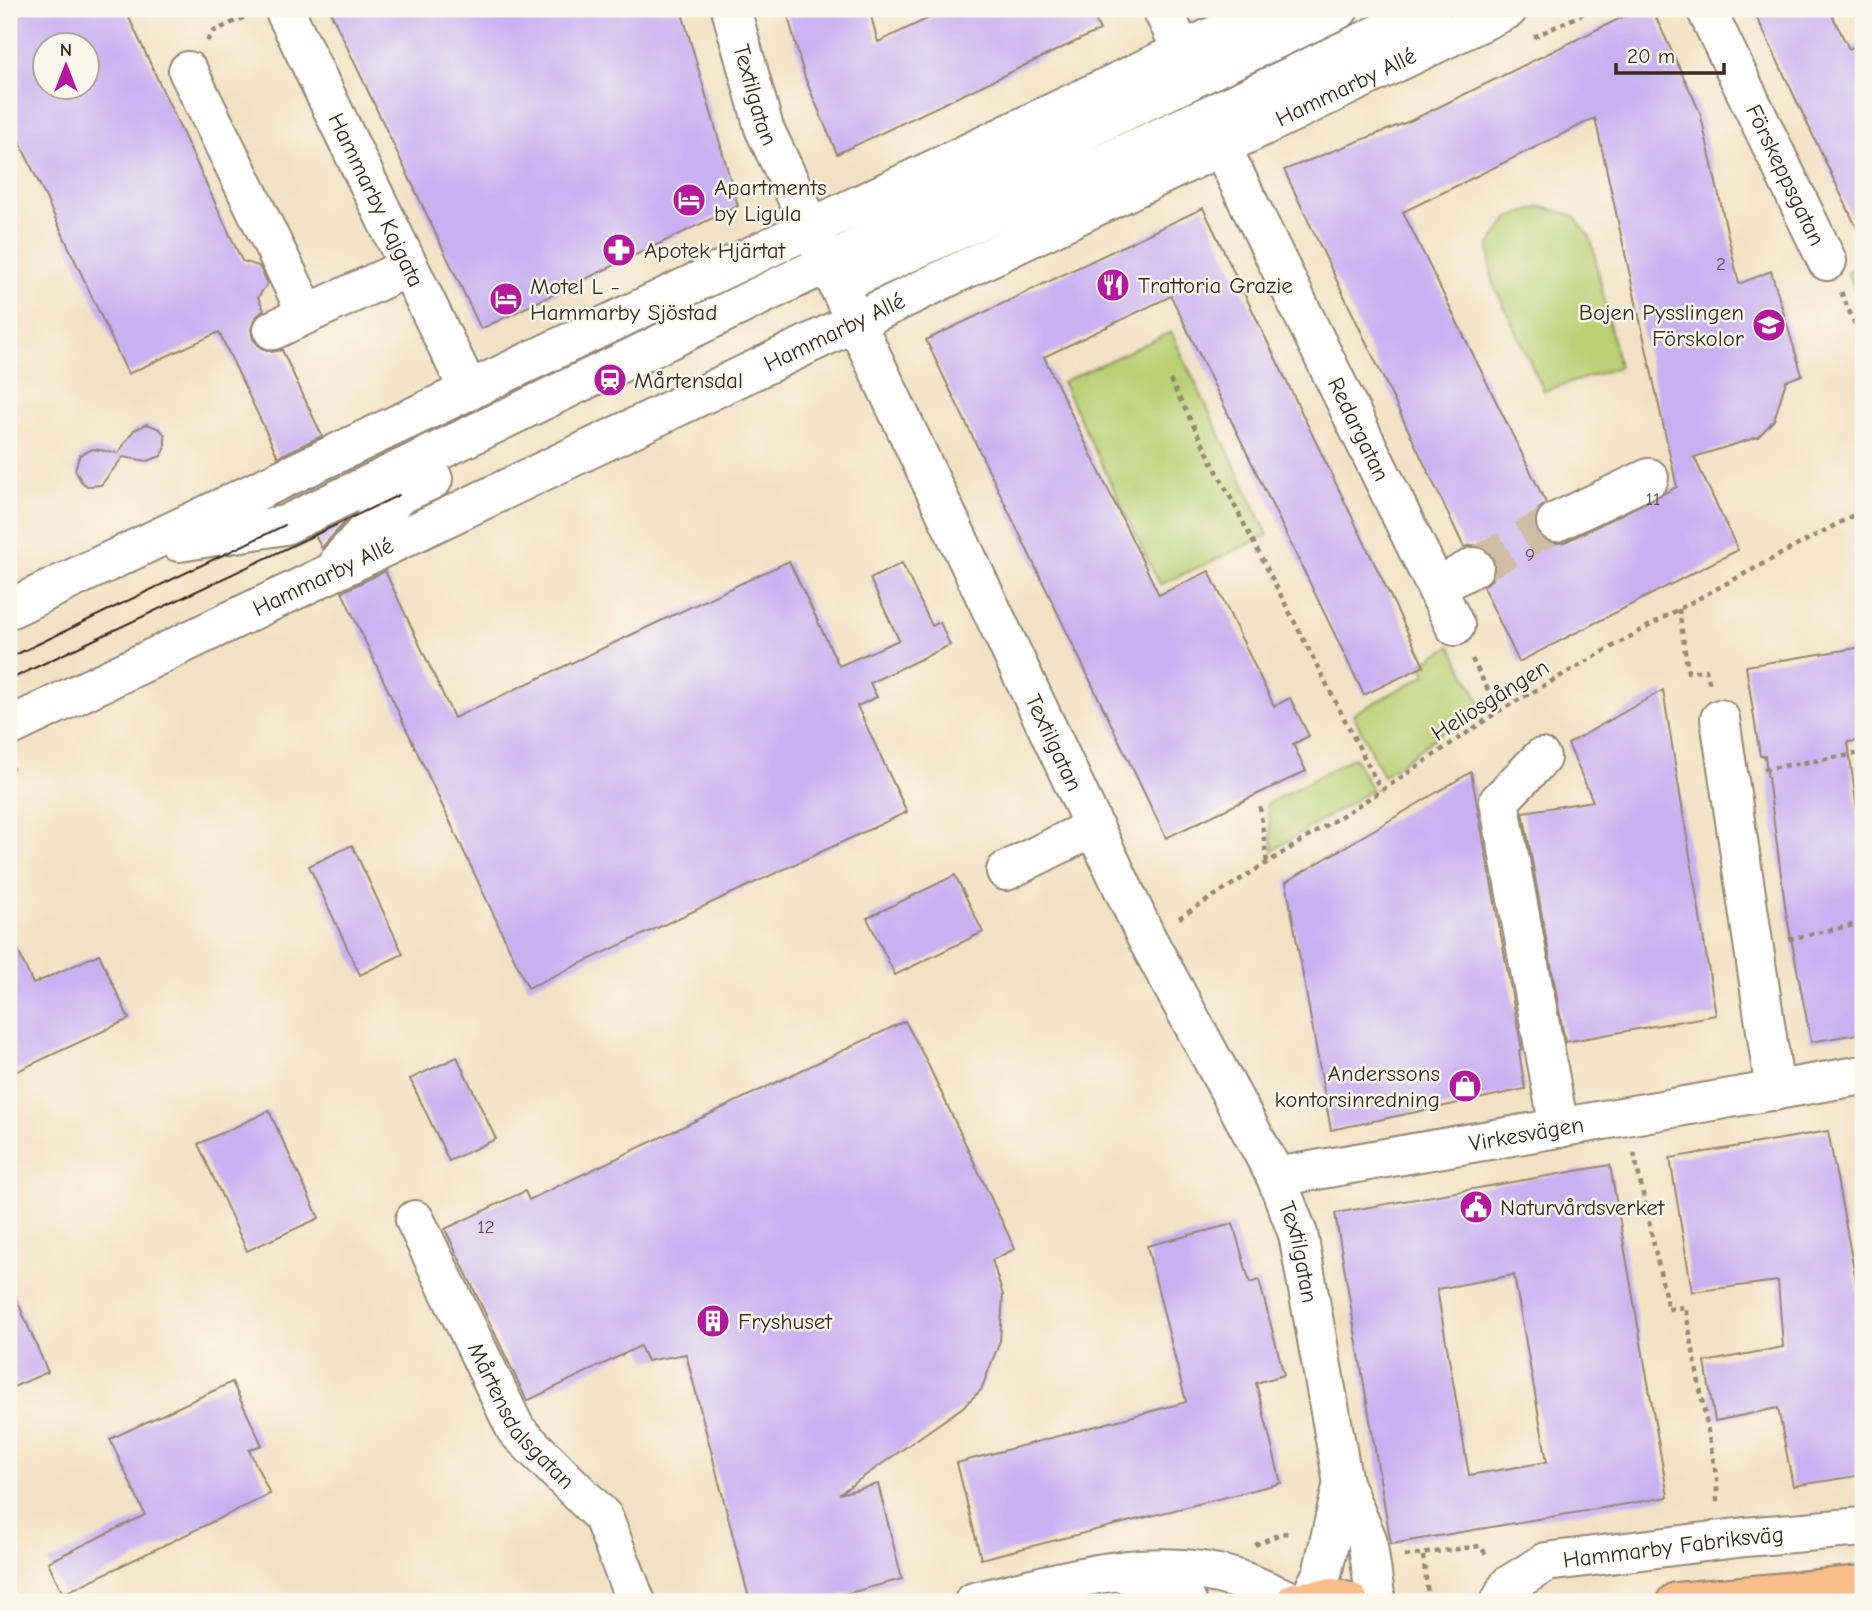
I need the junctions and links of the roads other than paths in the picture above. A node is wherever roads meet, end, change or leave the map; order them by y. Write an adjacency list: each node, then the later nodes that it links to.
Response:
1 (284, 9): 14 (street, Hammarby Kajgata)
2 (731, 9): 12 (street, Textilgatan)
3 (1162, 9): 9 (street)
4 (1271, 9): 9 (street)
5 (1339, 9): 15 (street)
6 (1432, 9): 15 (street)
7 (1508, 9): 11 (street, Hammarby Allé)
8 (1706, 9): 13 (street, Förskeppsgatan)
9 (1183, 52): 12 (street)
10 (188, 71): 16 (street)
11 (1221, 146): 17 (street, Hammarby Allé); 25 (street, Redargatan)
12 (814, 228): 15 (street, Textilgatan); 19 (street)
13 (1827, 261)
14 (409, 267): 16 (street); 19 (street, Hammarby Kajgata)
15 (834, 274): 17 (street, Textilgatan); 22 (street); 24 (street)
16 (307, 314): 18 (street)
17 (856, 322): 24 (street, Hammarby Allé); 31 (street, Textilgatan)
18 (273, 330)
19 (469, 391): 22 (street)
20 (1649, 478): 21 (street)
21 (1556, 522)
22 (138, 548): 26 (street)
23 (1474, 566): 25 (street)
24 (327, 574): 29 (street, Hammarby Allé)
25 (1436, 587): 27 (street, Redargatan)
26 (9, 609)
27 (1455, 626)
28 (1720, 719): 34 (street)
29 (9, 727)
30 (1541, 758): 35 (street)
31 (1094, 827): 32 (street); 36 (street, Textilgatan)
32 (1006, 871)
33 (1863, 1075): 34 (street, Virkesvägen)
34 (1775, 1091): 35 (street, Virkesvägen)
35 (1559, 1128): 36 (street, Virkesvägen)
36 (1276, 1177): 38 (street, Textilgatan)
37 (415, 1220): 44 (street, Mårtensdalsgatan)
38 (1343, 1483): 43 (street, Textilgatan); 48 (street, Textilgatan)
39 (1863, 1527): 42 (street, Hammarby Fabriksväg)
40 (1119, 1570): 43 (street); 45 (street); 46 (street)
41 (1863, 1585): 49 (main road)
42 (1504, 1594)
43 (1299, 1601): 47 (main road)
44 (636, 1602)
45 (974, 1602)
46 (1187, 1602)
47 (1349, 1602)
48 (1376, 1602)
49 (1676, 1602)

